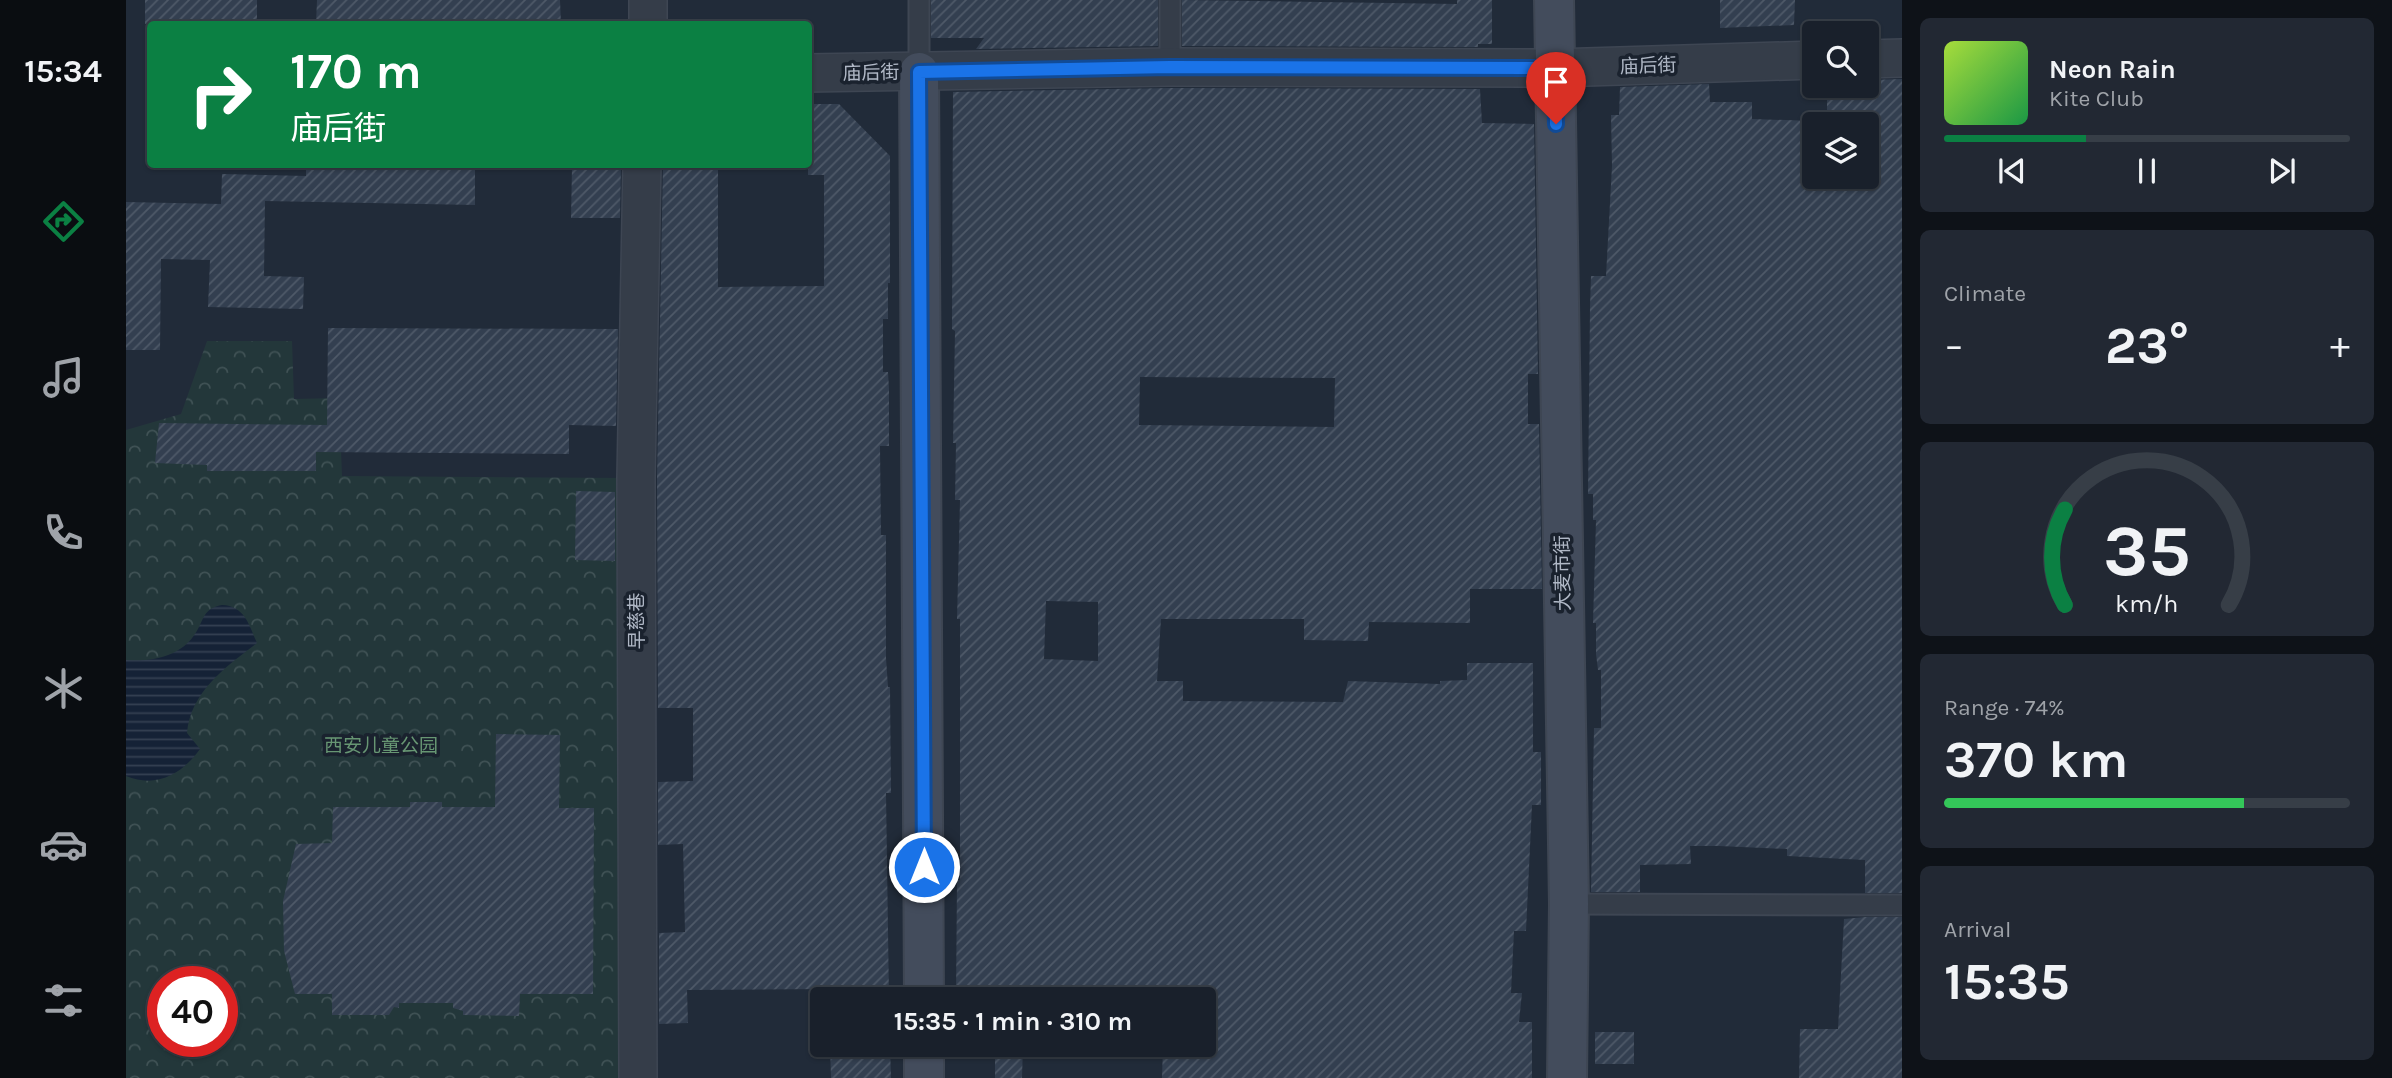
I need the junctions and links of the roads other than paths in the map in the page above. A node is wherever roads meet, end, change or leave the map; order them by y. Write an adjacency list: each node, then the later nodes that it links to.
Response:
1 (648, 0): 5 (street)
2 (919, 0): 11 (lane)
3 (1170, 0): 9 (lane)
4 (1553, 0): 10 (street, 大麦市街)
5 (648, 21)
6 (1902, 58): 7 (street)
7 (1879, 59)
8 (1802, 61): 10 (street, 庙后街)
9 (1170, 67): 10 (street, 庙后街); 11 (street, 庙后街)
10 (1555, 68): 14 (street, 大麦市街)
11 (919, 72): 12 (street, 庙后街); 16 (street)
12 (812, 73)
13 (642, 168): 18 (street, 早慈巷)
14 (1569, 904): 15 (lane); 20 (street, 大麦市街)
15 (1902, 905)
16 (924, 987)
17 (924, 1057): 19 (street)
18 (638, 1078)
19 (924, 1078)
20 (1567, 1078)

